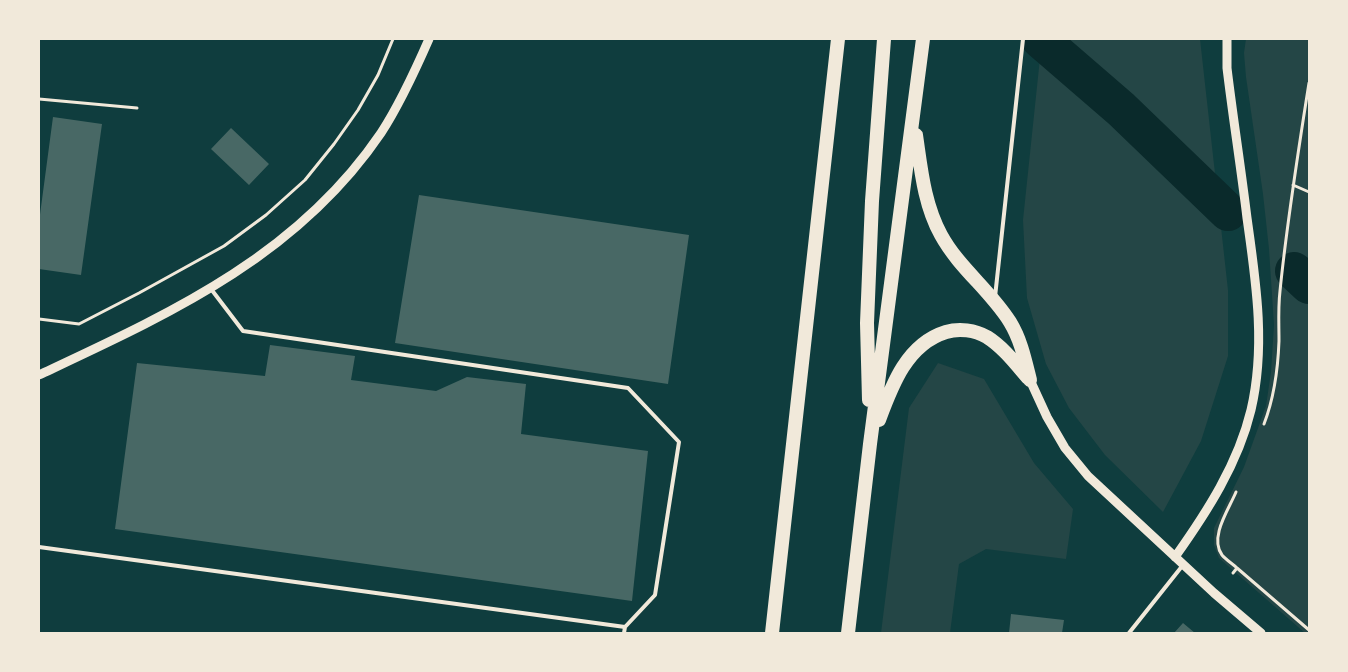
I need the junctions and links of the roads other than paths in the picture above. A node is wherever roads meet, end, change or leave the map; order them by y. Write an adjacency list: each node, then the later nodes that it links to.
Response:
1 (429, 39): 8 (street)
2 (838, 39): 18 (highway)
3 (884, 39): 12 (highway)
4 (923, 39): 7 (highway)
5 (1023, 39): 9 (lane)
6 (1227, 39): 14 (street)
7 (913, 117): 9 (highway); 12 (highway)
8 (211, 289): 10 (street); 16 (lane)
9 (995, 301): 11 (highway)
10 (39, 375)
11 (1030, 380): 12 (highway); 14 (street)
12 (870, 444): 19 (highway)
13 (39, 547): 16 (lane)
14 (1175, 557): 15 (street)
15 (1183, 564): 20 (lane); 21 (street)
16 (624, 628): 17 (lane)
17 (624, 633)
18 (772, 633)
19 (848, 633)
20 (1129, 633)
21 (1261, 633)

